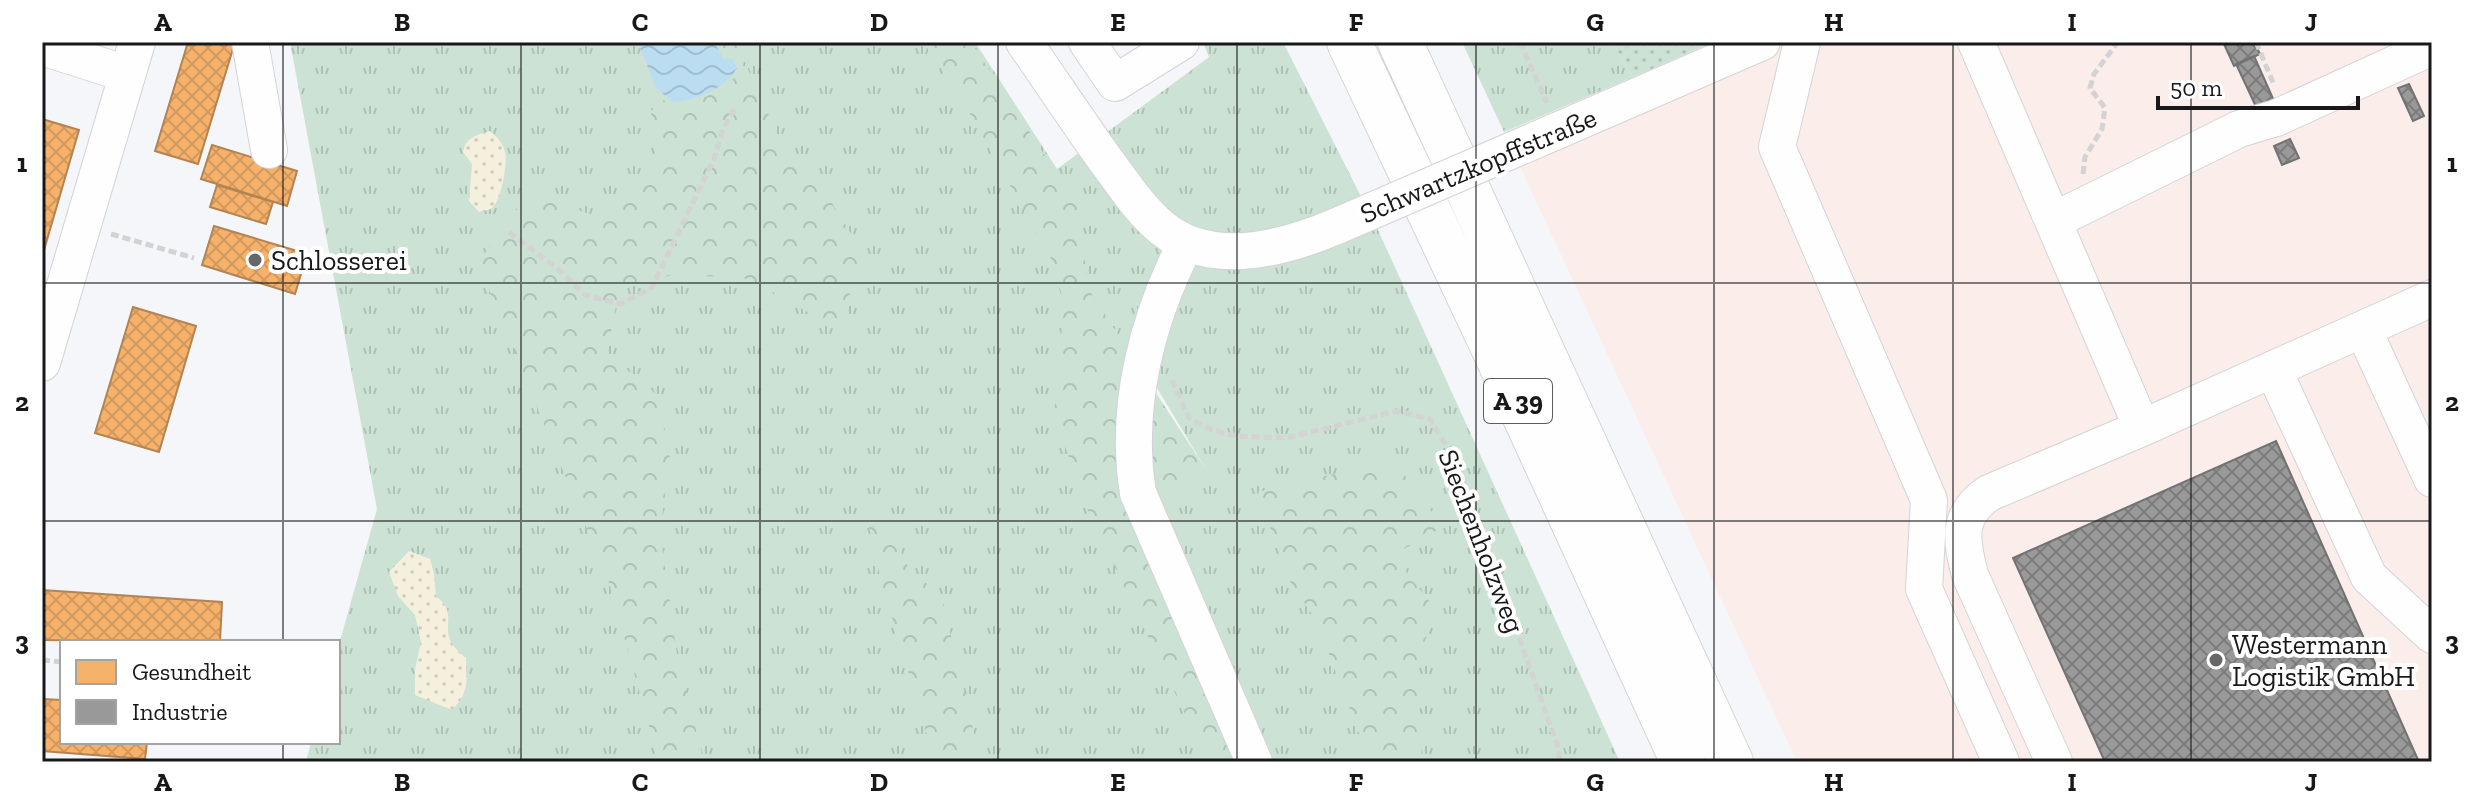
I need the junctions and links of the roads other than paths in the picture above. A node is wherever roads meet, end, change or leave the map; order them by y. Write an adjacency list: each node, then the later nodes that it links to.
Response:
1 (250, 42): 13 (street)
2 (1087, 42): 3 (street)
3 (1181, 42)
4 (1349, 42): 24 (highway, A 39)
5 (1400, 42): 25 (highway, A 39)
6 (1762, 42): 15 (street, Schwartzkopffstraße, bridge)
7 (1802, 42): 26 (street)
8 (1976, 42): 14 (street)
9 (42, 47): 12 (street)
10 (1042, 48): 15 (street, Schwartzkopffstraße)
11 (2431, 50): 14 (street)
12 (132, 58): 18 (street)
13 (269, 150)
14 (2053, 221): 20 (street)
15 (1186, 243): 23 (street)
16 (2432, 298): 17 (street)
17 (2363, 329): 19 (street); 21 (street)
18 (42, 363)
19 (2273, 369): 20 (street); 22 (street)
20 (2142, 428): 27 (street)
21 (2432, 479)
22 (2432, 635)
23 (1254, 762)
24 (1683, 762)
25 (1731, 762)
26 (2001, 762)
27 (2054, 762)

